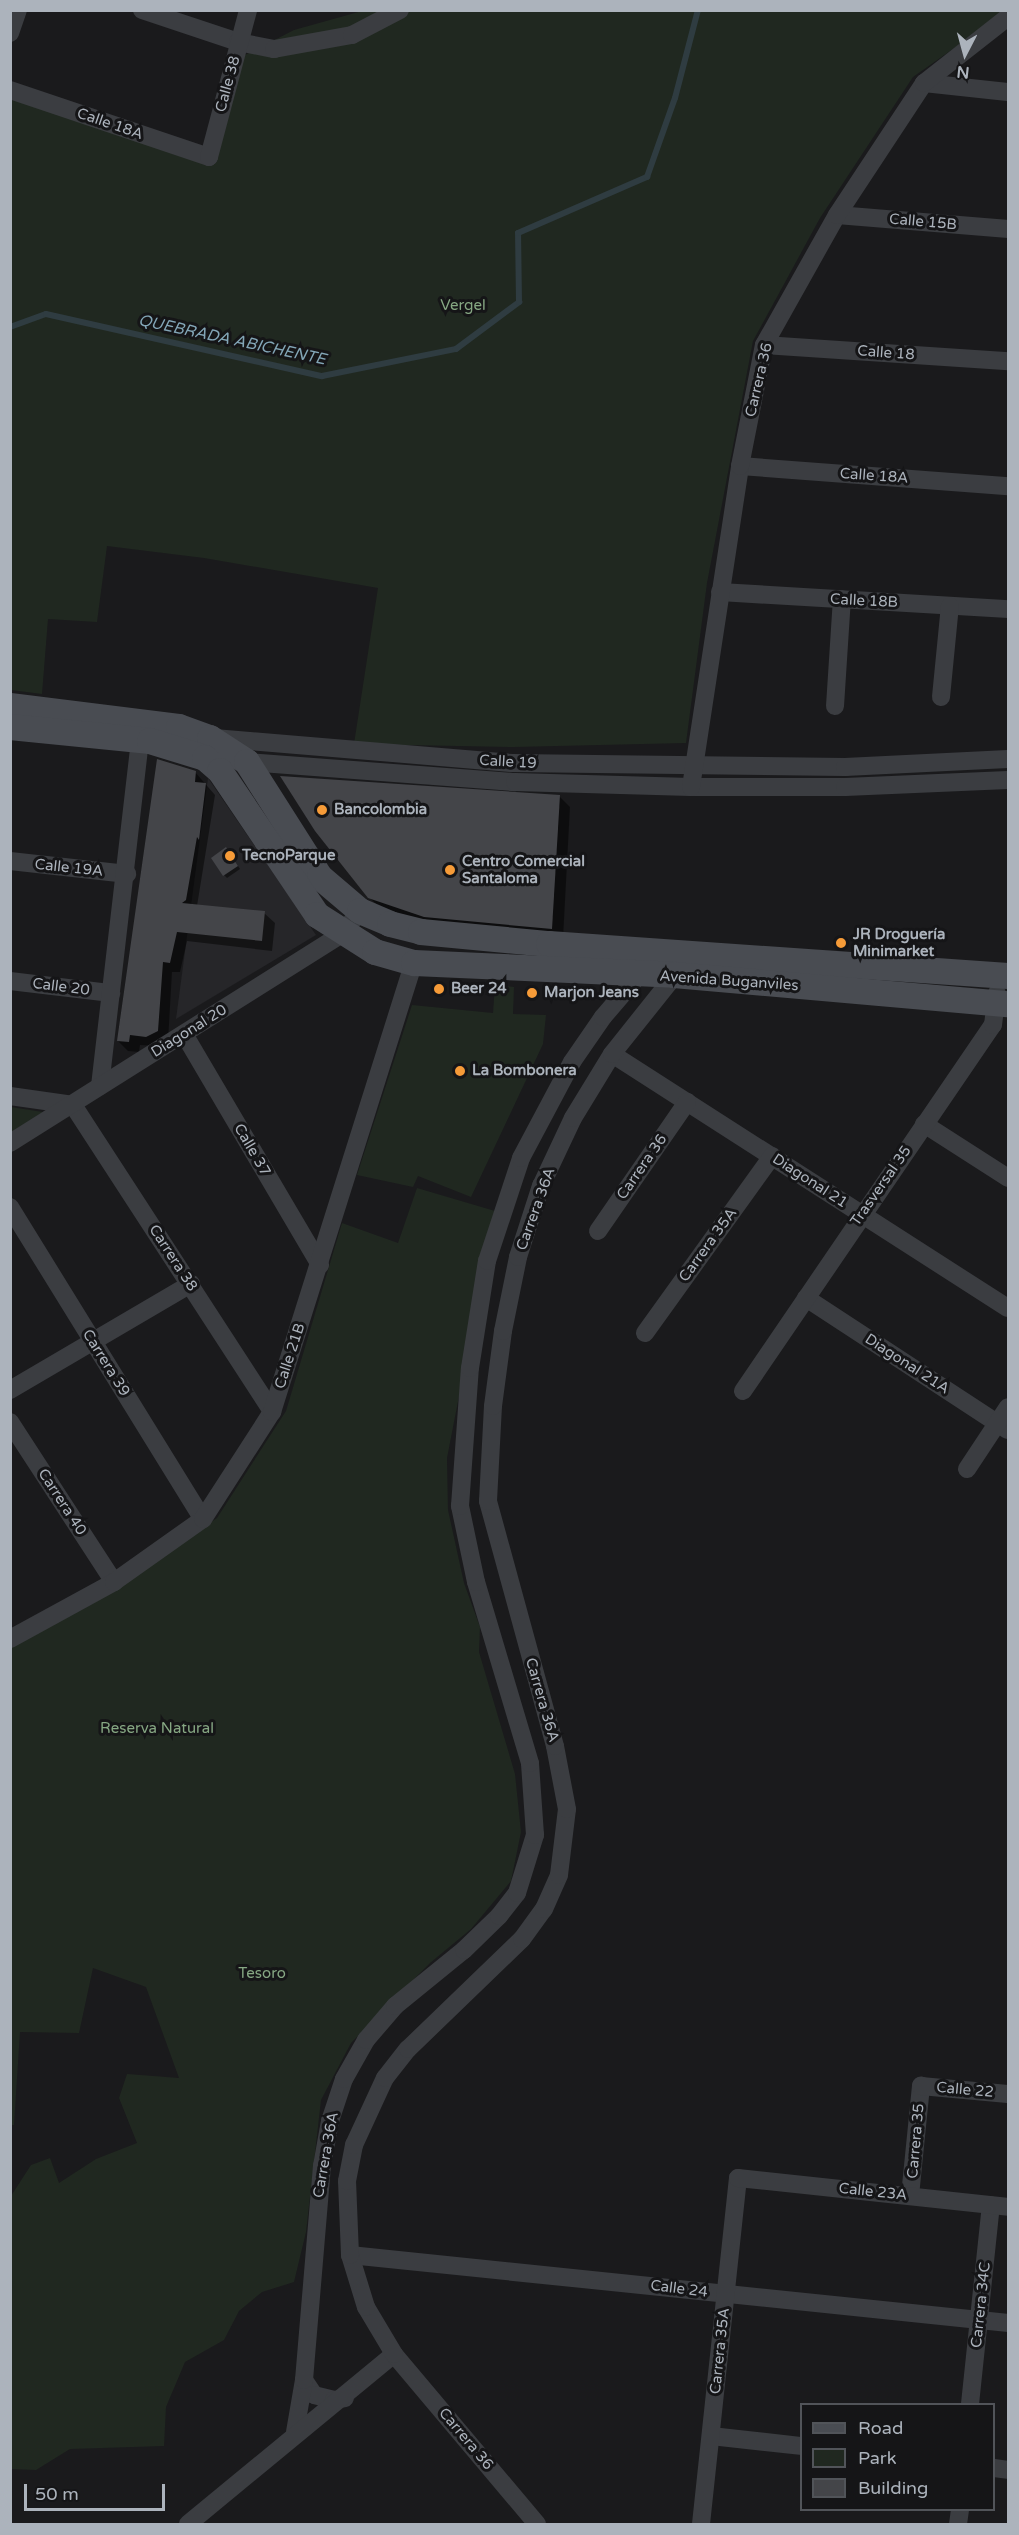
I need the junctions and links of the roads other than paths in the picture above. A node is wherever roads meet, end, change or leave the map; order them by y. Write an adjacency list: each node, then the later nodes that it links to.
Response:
1 (18, 10): 6 (street)
2 (142, 10): 7 (street)
3 (248, 10): 7 (street, Calle 38)
4 (400, 10): 7 (street)
5 (1008, 17): 8 (street, Carrera 36)
6 (10, 33)
7 (238, 42): 11 (street, Calle 38)
8 (924, 83): 10 (street); 12 (street, Carrera 36)
9 (10, 90): 11 (street, Calle 18A)
10 (1008, 92)
11 (208, 157)
12 (837, 215): 13 (street, Calle 15B); 14 (street, Carrera 36)
13 (1008, 229)
14 (764, 345): 15 (street, Calle 18); 16 (street, Carrera 36)
15 (1008, 361)
16 (740, 466): 17 (street, Calle 18A); 18 (street, Carrera 36)
17 (1008, 486)
18 (720, 592): 19 (street, Calle 18B); 30 (street, Carrera 36)
19 (842, 599): 20 (street, Calle 18B); 24 (street)
20 (950, 606): 21 (street, Calle 18B); 22 (street)
21 (1008, 609)
22 (941, 697)
23 (10, 706): 27 (main road, Calle 19)
24 (835, 706)
25 (10, 727): 26 (main road, Calle 19)
26 (140, 740): 27 (main road, Calle 19); 34 (street)
27 (207, 748): 29 (main road); 30 (street, Calle 19); 36 (main road, Avenida Buganviles)
28 (1008, 759): 30 (street, Calle 19)
29 (247, 762): 32 (street, Calle 19); 35 (main road)
30 (693, 764): 32 (street, Carrera 36)
31 (1008, 780): 32 (street, Calle 19)
32 (691, 787)
33 (10, 861): 34 (street, Calle 19A)
34 (127, 874): 44 (street)
35 (360, 911): 36 (street, Diagonal 20); 37 (main road, Avenida Buganviles)
36 (342, 934): 39 (main road, Avenida Buganviles); 46 (street, Diagonal 20)
37 (662, 951): 38 (main road, Avenida Buganviles); 40 (street, Carrera 36A)
38 (696, 953): 41 (street, Carrera 36A); 42 (main road, Avenida Buganviles)
39 (414, 963): 40 (main road, Avenida Buganviles); 59 (street, Calle 21B)
40 (638, 975): 41 (main road, Avenida Buganviles); 85 (street, Carrera 36A)
41 (674, 975): 45 (main road, Avenida Buganviles); 47 (street, Carrera 36A)
42 (1004, 976): 45 (street, Trasversal 35)
43 (10, 981): 44 (street, Calle 20)
44 (111, 993): 48 (street)
45 (1002, 1017): 52 (street, Trasversal 35)
46 (184, 1034): 48 (street, Diagonal 20); 59 (street, Calle 37)
47 (612, 1054): 50 (street, Diagonal 21); 80 (street, Carrera 36A)
48 (100, 1086): 51 (street, Diagonal 20)
49 (10, 1096): 51 (street)
50 (687, 1102): 54 (street, Diagonal 21); 58 (street, Carrera 36)
51 (72, 1105): 53 (street, Diagonal 20); 60 (street, Carrera 38)
52 (924, 1124): 55 (street); 57 (street, Trasversal 35)
53 (10, 1143)
54 (772, 1156): 57 (street, Diagonal 21); 63 (street, Carrera 35A)
55 (1008, 1178)
56 (10, 1207): 64 (street, Carrera 39)
57 (861, 1214): 61 (street, Trasversal 35); 62 (street, Diagonal 21)
58 (598, 1231)
59 (320, 1265): 68 (street, Calle 21B)
60 (191, 1284): 64 (street); 68 (street, Carrera 38)
61 (806, 1298): 66 (street, Trasversal 35); 70 (street, Diagonal 21A)
62 (1008, 1308)
63 (645, 1333)
64 (92, 1341): 65 (street); 72 (street, Carrera 39)
65 (10, 1390)
66 (743, 1391)
67 (1008, 1407): 70 (street)
68 (272, 1412): 72 (street, Calle 21B)
69 (10, 1422): 73 (street, Carrera 40)
70 (1003, 1426): 71 (street)
71 (967, 1468)
72 (203, 1519): 73 (street, Calle 21B)
73 (114, 1582): 74 (street, Calle 21B)
74 (10, 1639)
75 (921, 2086): 76 (street, Calle 22); 78 (street, Carrera 35)
76 (1008, 2094)
77 (738, 2178): 78 (street, Calle 23A); 81 (street, Carrera 35A)
78 (910, 2196): 79 (street, Calle 23A)
79 (1000, 2206): 82 (street, Carrera 34C)
80 (350, 2255): 81 (street, Calle 24); 84 (street, Carrera 36A)
81 (726, 2295): 82 (street, Calle 24); 89 (street, Carrera 35A)
82 (979, 2320): 83 (street, Calle 24); 87 (street, Carrera 34C)
83 (1008, 2323)
84 (394, 2354): 86 (street); 92 (street, Carrera 36)
85 (304, 2380): 86 (street); 88 (street, Carrera 36A)
86 (345, 2398): 88 (street)
87 (970, 2403)
88 (296, 2432): 91 (street)
89 (711, 2436): 90 (street); 93 (street, Carrera 35A)
90 (800, 2446)
91 (188, 2524)
92 (537, 2524)
93 (702, 2524)

